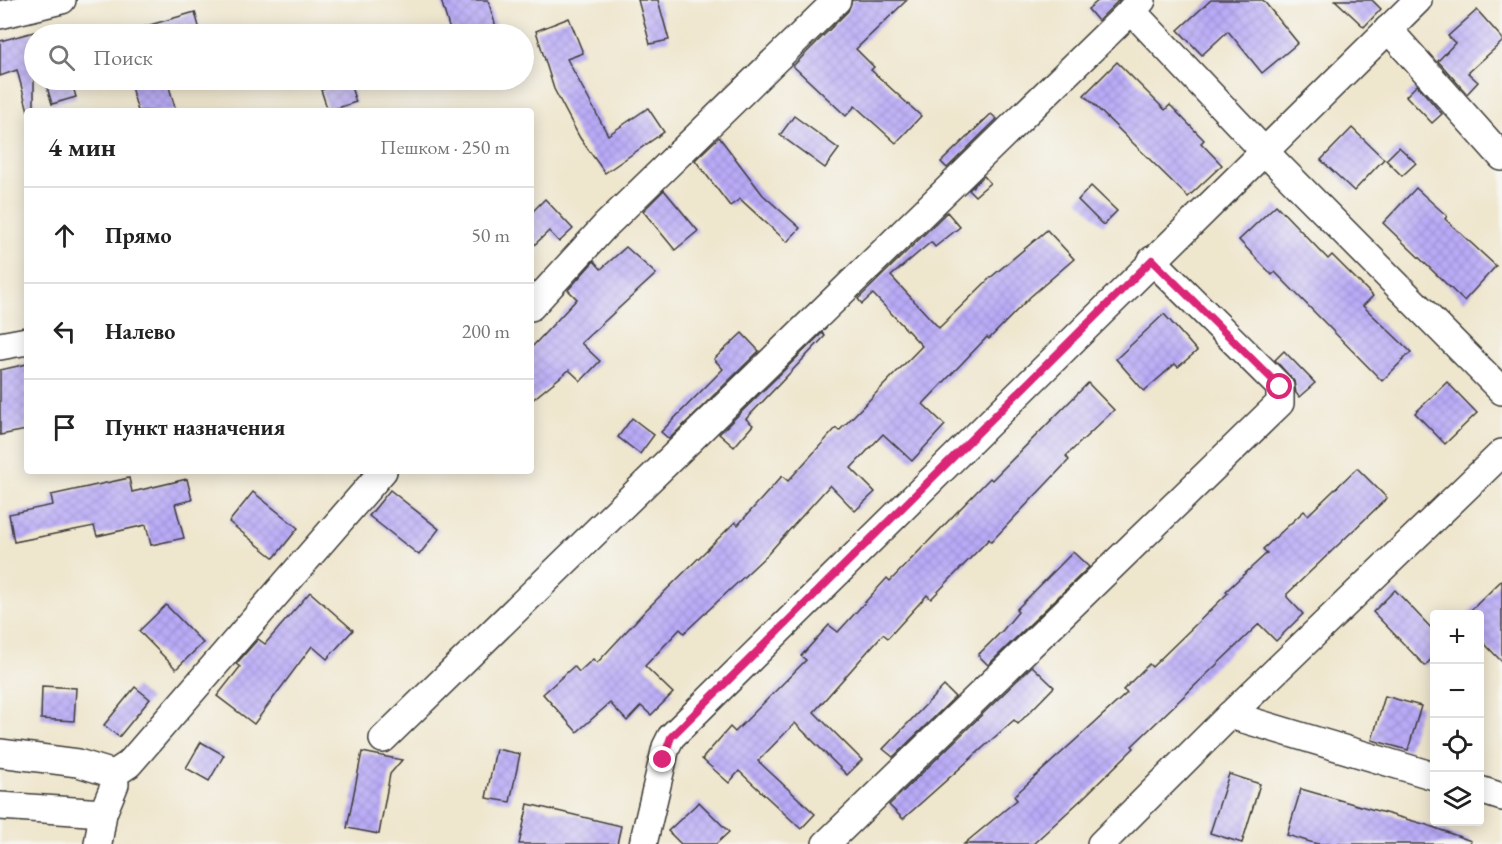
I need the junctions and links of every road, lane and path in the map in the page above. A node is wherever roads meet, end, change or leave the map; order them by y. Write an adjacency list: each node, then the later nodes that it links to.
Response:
1 (62, 0): 5 (street)
2 (837, 0): 10 (street)
3 (1418, 0): 6 (street)
4 (1136, 5): 7 (street); 17 (street)
5 (0, 15)
6 (1388, 29): 7 (street); 8 (street)
7 (1263, 150): 9 (street); 13 (street)
8 (1502, 157)
9 (1152, 260): 26 (street); 27 (street)
10 (534, 304)
11 (24, 342): 12 (street)
12 (0, 346)
13 (1502, 391)
14 (1502, 453): 16 (street)
15 (380, 474): 19 (street)
16 (1230, 715): 20 (street); 28 (street)
17 (383, 739)
18 (0, 753): 19 (street)
19 (114, 774): 24 (street)
20 (1430, 775)
21 (1484, 792): 22 (street)
22 (1502, 797)
23 (0, 806): 24 (street)
24 (104, 813): 25 (street)
25 (98, 844)
26 (643, 844)
27 (826, 844)
28 (1101, 844)

